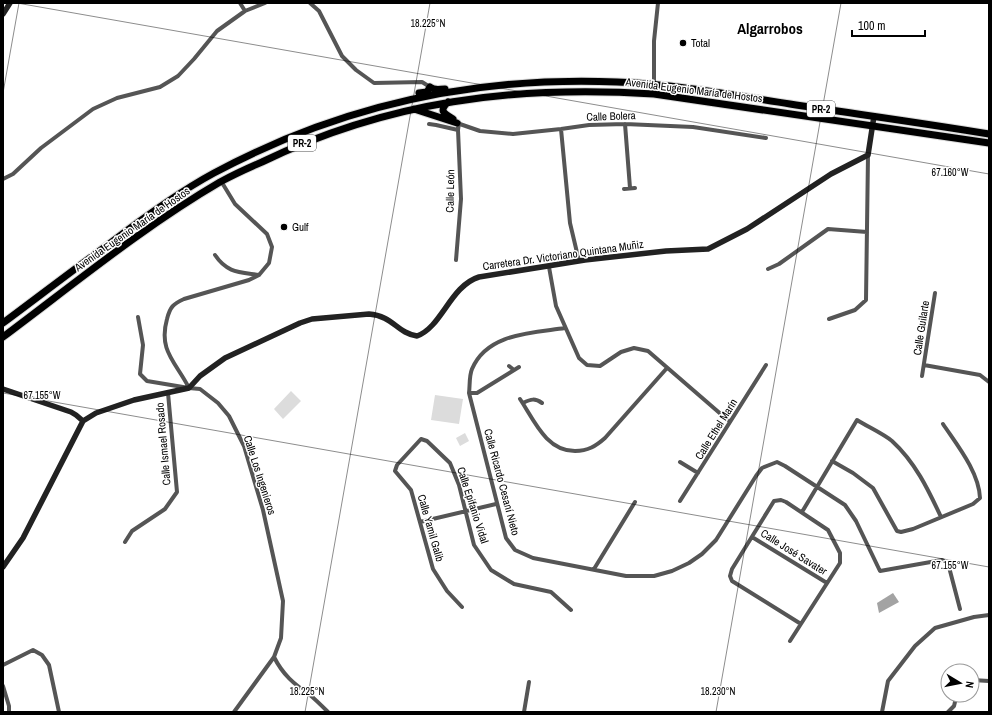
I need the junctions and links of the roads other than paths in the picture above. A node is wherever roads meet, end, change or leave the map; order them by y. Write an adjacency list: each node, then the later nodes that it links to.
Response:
1 (10, 3): 7 (street)
2 (240, 3): 6 (street)
3 (265, 3): 6 (street)
4 (310, 3): 9 (street)
5 (658, 3): 8 (street)
6 (245, 11): 25 (street)
7 (3, 14)
8 (654, 84): 10 (highway, Avenida Eugenio María de Hostos / PR-2); 11 (street); 15 (highway, Avenida Eugenio María de Hostos / PR-2)
9 (430, 87): 10 (highway); 12 (highway)
10 (473, 88): 12 (highway, Avenida Eugenio María de Hostos / PR-2)
11 (654, 94): 13 (highway, Avenida Eugenio María de Hostos / PR-2); 19 (highway, Avenida Eugenio María de Hostos / PR-2)
12 (397, 102): 40 (highway, Avenida Eugenio María de Hostos / PR-2)
13 (448, 102): 14 (highway, Avenida Eugenio María de Hostos / PR-2); 18 (highway)
14 (412, 109): 18 (highway); 26 (highway, Avenida Eugenio María de Hostos / PR-2)
15 (874, 116): 19 (street); 21 (highway, Avenida Eugenio María de Hostos / PR-2)
16 (429, 124): 18 (street, Calle Bolera)
17 (625, 124): 20 (street, Calle Bolera); 22 (street, Calle Bolera); 27 (street)
18 (458, 125): 20 (street, Calle Bolera); 32 (street, Calle León)
19 (873, 126): 23 (highway, Avenida Eugenio María de Hostos / PR-2); 24 (street)
20 (561, 130): 33 (street)
21 (989, 134)
22 (766, 138)
23 (989, 143)
24 (868, 155): 30 (street); 33 (street, Carretera Dr. Victoriano Quintana Muñiz)
25 (3, 179)
26 (221, 181): 36 (street); 42 (highway, Avenida Eugenio María de Hostos / PR-2)
27 (630, 188): 28 (street); 29 (street)
28 (635, 188)
29 (624, 189)
30 (867, 232): 35 (street); 39 (street)
31 (215, 255): 36 (street)
32 (456, 260)
33 (579, 261): 34 (street, Carretera Dr. Victoriano Quintana Muñiz)
34 (550, 267): 41 (street); 52 (street, Carretera Dr. Victoriano Quintana Muñiz)
35 (768, 269)
36 (259, 275): 52 (street)
37 (935, 293): 44 (street, Calle Guilarte)
38 (138, 317): 52 (street, Calle Los Ingenieros)
39 (829, 319)
40 (3, 323)
41 (565, 328): 48 (street); 55 (street, Calle Ricardo Cesaní Nieto)
42 (5, 335): 43 (highway)
43 (3, 342)
44 (924, 365): 50 (street, Calle Guilarte); 51 (street)
45 (509, 366): 49 (street)
46 (766, 366): 60 (street, Calle Ethel Marín)
47 (519, 367): 49 (street)
48 (667, 368): 57 (street); 60 (street)
49 (514, 370): 55 (street)
50 (922, 376)
51 (989, 382)
52 (189, 388): 54 (street); 85 (street, Calle Los Ingenieros)
53 (3, 389): 59 (street)
54 (168, 393): 59 (street); 75 (street, Calle Ismael Rosado)
55 (469, 393): 69 (street, Calle Ricardo Cesaní Nieto)
56 (520, 398): 57 (street)
57 (523, 403): 58 (street)
58 (542, 403)
59 (83, 421): 76 (street)
60 (730, 422): 65 (street, Calle Ethel Marín)
61 (943, 424): 72 (street)
62 (424, 440): 70 (street, Calle Epifanio Vidal); 73 (street, Calle Yamil Galib)
63 (832, 461): 66 (street); 72 (street); 72 (street)
64 (680, 462): 65 (street)
65 (698, 473): 67 (street, Calle Ethel Marín)
66 (817, 487): 71 (street); 77 (street, Calle Ricardo Cesaní Nieto); 81 (street, Calle Ricardo Cesaní Nieto)
67 (680, 501)
68 (636, 502): 77 (street)
69 (496, 504): 70 (street); 77 (street, Calle Ricardo Cesaní Nieto)
70 (465, 511): 73 (street); 80 (street, Calle Epifanio Vidal)
71 (802, 512): 74 (street); 78 (street)
72 (941, 517)
73 (420, 522): 79 (street, Calle Yamil Galib)
74 (752, 537): 78 (street, Calle José Savater); 83 (street)
75 (125, 542)
76 (3, 567)
77 (594, 569)
78 (827, 583): 83 (street)
79 (462, 607)
80 (569, 608)
81 (960, 609)
82 (989, 615): 95 (street)
83 (801, 624): 84 (street)
84 (790, 641)
85 (274, 657): 92 (street, Calle Los Ingenieros); 93 (street)
86 (3, 665): 91 (street)
87 (529, 682): 94 (street)
88 (3, 686): 90 (street)
89 (955, 703): 96 (street)
90 (9, 712)
91 (59, 712)
92 (234, 712)
93 (328, 712)
94 (524, 712)
95 (882, 712)
96 (948, 712)

